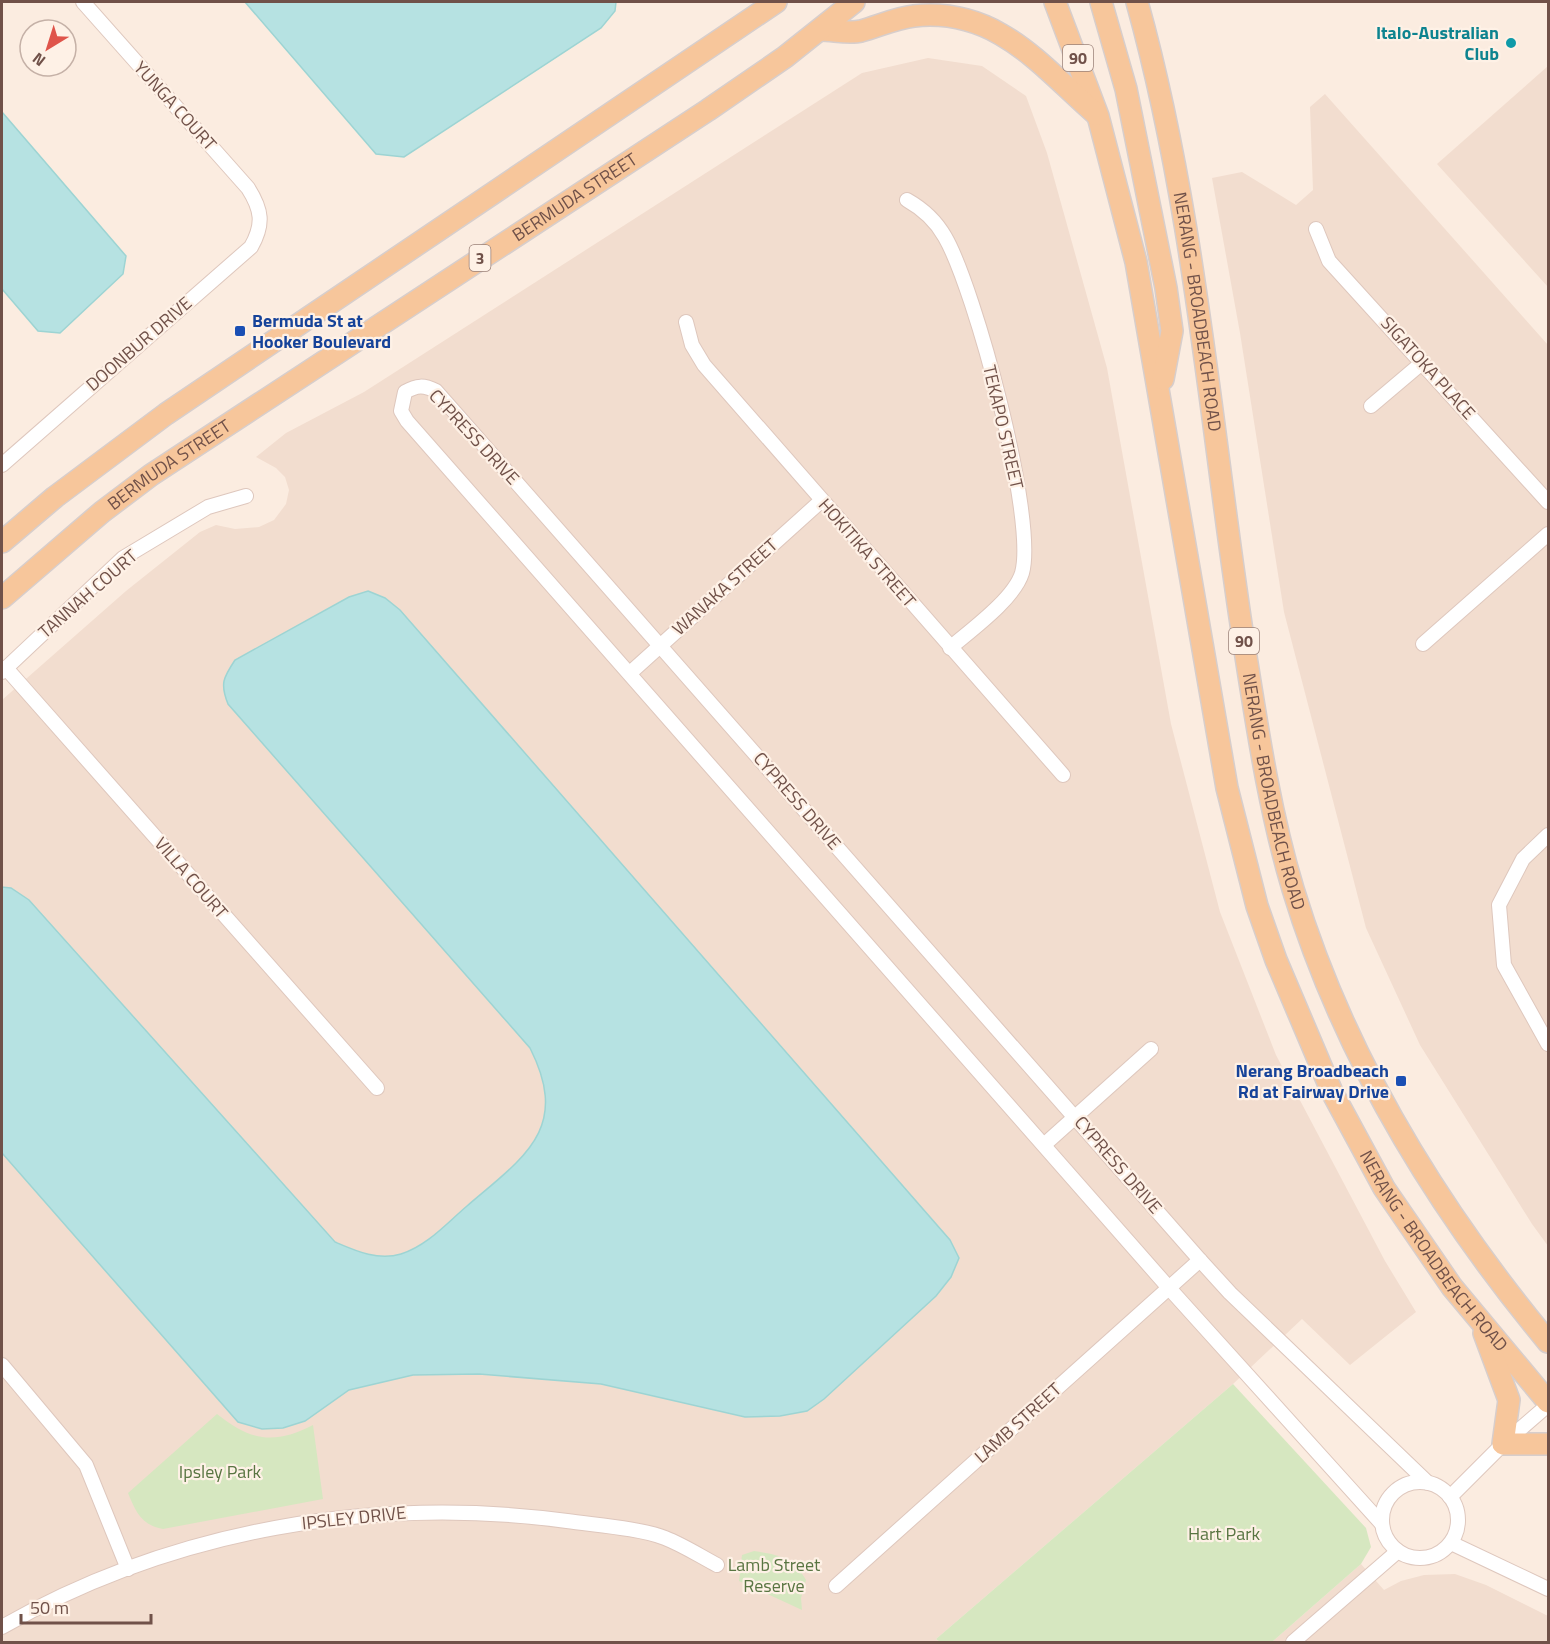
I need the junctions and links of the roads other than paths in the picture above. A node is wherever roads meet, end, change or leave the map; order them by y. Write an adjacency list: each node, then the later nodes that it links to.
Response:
1 (83, 2): 10 (street, YUNGA COURT)
2 (776, 2): 21 (main road)
3 (854, 2): 7 (main road, BERMUDA STREET / 3)
4 (1056, 2): 8 (main road, 90)
5 (1101, 2): 14 (main road)
6 (1137, 2): 37 (main road, NERANG - BROADBEACH ROAD / 90)
7 (820, 30): 8 (main road); 22 (main road, BERMUDA STREET / 3)
8 (1098, 116): 14 (main road, NERANG - BROADBEACH ROAD / 90)
9 (907, 200): 25 (street, TEKAPO STREET)
10 (261, 214): 16 (street, DOONBUR DRIVE)
11 (1316, 229): 13 (street, SIGATOKA PLACE)
12 (686, 322): 18 (street, HOKITIKA STREET)
13 (1423, 362): 15 (street); 19 (street, SIGATOKA PLACE)
14 (1160, 393): 39 (main road, NERANG - BROADBEACH ROAD / 90)
15 (1371, 406)
16 (2, 464)
17 (246, 496): 26 (street, TANNAH COURT)
18 (821, 501): 24 (street, WANAKA STREET); 25 (street, HOKITIKA STREET)
19 (1548, 502)
20 (1548, 534): 23 (street)
21 (2, 542)
22 (2, 598)
23 (1423, 644)
24 (660, 646): 27 (street, WANAKA STREET); 27 (street, CYPRESS DRIVE); 33 (street, CYPRESS DRIVE)
25 (950, 648): 28 (street, HOKITIKA STREET)
26 (4, 670): 32 (street, VILLA COURT)
27 (630, 673): 34 (street, CYPRESS DRIVE)
28 (1063, 775)
29 (1548, 835): 30 (street)
30 (1548, 1044)
31 (1151, 1049): 33 (street)
32 (377, 1088)
33 (1075, 1116): 34 (street); 35 (street, CYPRESS DRIVE)
34 (1045, 1144): 36 (street, CYPRESS DRIVE)
35 (1200, 1260): 36 (street, LAMB STREET); 45 (street, CYPRESS DRIVE)
36 (1169, 1288): 47 (street, CYPRESS DRIVE); 52 (street, LAMB STREET)
37 (1507, 1291): 38 (main road); 40 (main road, NERANG - BROADBEACH ROAD / 90)
38 (1548, 1321)
39 (1481, 1323): 42 (main road, NERANG - BROADBEACH ROAD / 90); 43 (main road)
40 (1548, 1342)
41 (2, 1365): 51 (street)
42 (1548, 1404): 43 (street)
43 (1503, 1444): 44 (main road); 46 (street)
44 (1548, 1444)
45 (1428, 1483): 46 (street); 47 (street)
46 (1450, 1497): 48 (street)
47 (1382, 1524): 49 (street)
48 (1451, 1544): 49 (street); 53 (street)
49 (1398, 1551): 55 (street)
50 (717, 1565): 51 (street, IPSLEY DRIVE)
51 (128, 1569): 54 (street, IPSLEY DRIVE)
52 (836, 1586)
53 (1548, 1589)
54 (2, 1627)
55 (1293, 1642)

